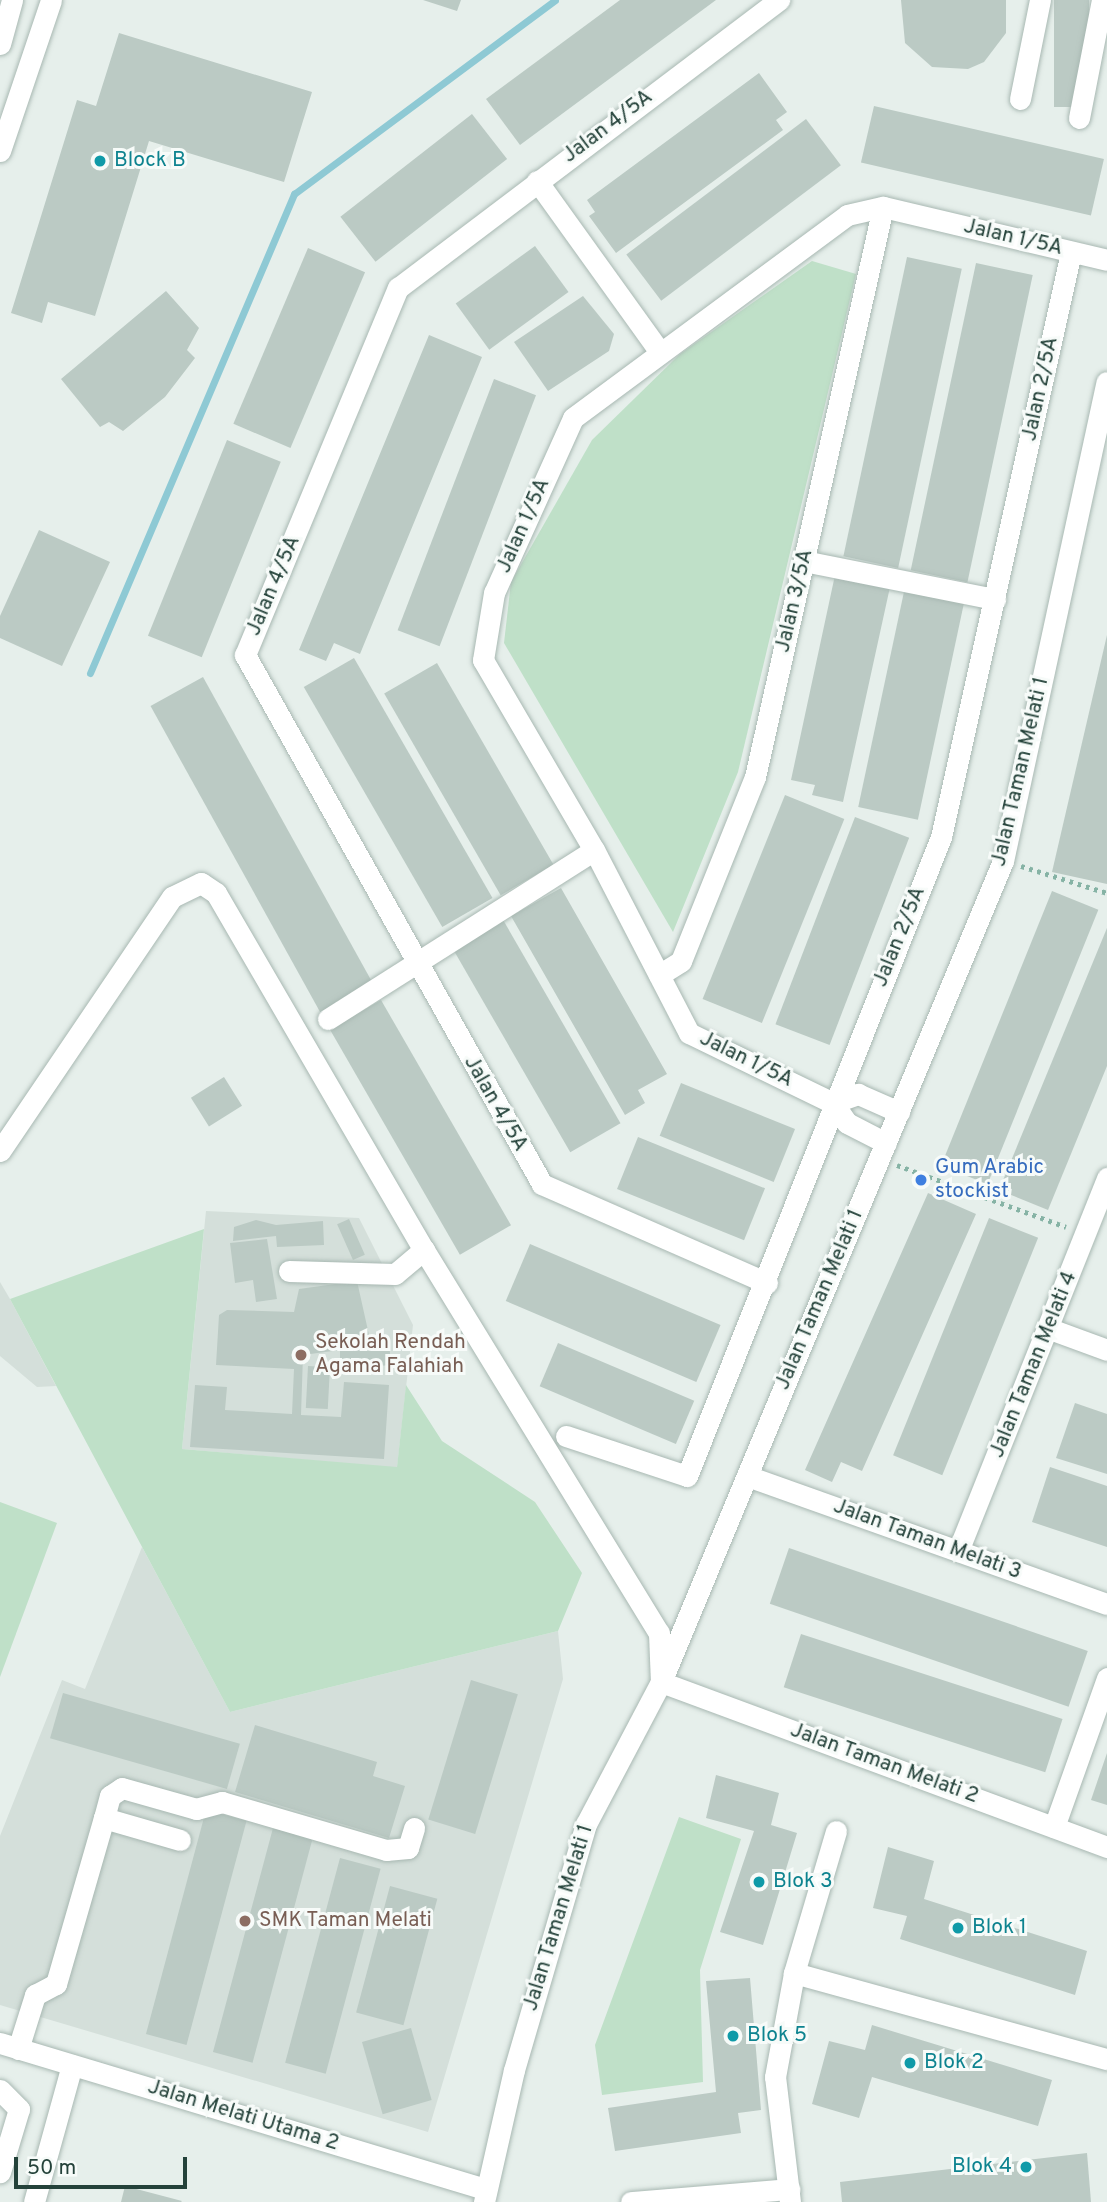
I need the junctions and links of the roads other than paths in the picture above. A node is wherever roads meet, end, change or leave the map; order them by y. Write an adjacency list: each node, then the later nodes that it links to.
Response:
1 (12, 0): 6 (street)
2 (51, 0): 9 (street)
3 (779, 0): 10 (street, Jalan 4/5A)
4 (1040, 0): 7 (street)
5 (1102, 0): 8 (street)
6 (0, 44)
7 (1020, 99)
8 (1079, 118)
9 (0, 151)
10 (537, 181): 14 (street); 20 (street, Jalan 4/5A)
11 (883, 207): 12 (street, Jalan 1/5A); 14 (street, Jalan 1/5A); 17 (street, Jalan 3/5A)
12 (1072, 252): 13 (street, Jalan 1/5A); 18 (street, Jalan 2/5A)
13 (1107, 260)
14 (660, 352): 19 (street, Jalan 1/5A)
15 (1107, 382): 16 (street, Jalan Taman Melati 1)
16 (1098, 473): 24 (street, Jalan Taman Melati 1)
17 (804, 561): 18 (street); 21 (street, Jalan 3/5A)
18 (995, 599): 23 (street, Jalan 2/5A)
19 (594, 850): 20 (street); 21 (street, Jalan 1/5A)
20 (415, 969): 22 (street); 30 (street, Jalan 4/5A)
21 (659, 975): 23 (street, Jalan 1/5A)
22 (328, 1018)
23 (833, 1103): 24 (street); 26 (street, Jalan 1/5A); 30 (street, Jalan 2/5A)
24 (899, 1112): 26 (street, Jalan Taman Melati 1)
25 (0, 1151): 28 (street)
26 (883, 1151): 34 (street, Jalan Taman Melati 1)
27 (1107, 1178): 31 (street, Jalan Taman Melati 4)
28 (424, 1250): 29 (street); 38 (street)
29 (289, 1270)
30 (767, 1283): 33 (street, Jalan 2/5A)
31 (1050, 1329): 32 (street); 35 (street, Jalan Taman Melati 4)
32 (1107, 1350)
33 (566, 1436)
34 (747, 1476): 35 (street, Jalan Taman Melati 3); 38 (street, Jalan Taman Melati 1)
35 (958, 1551): 36 (street, Jalan Taman Melati 3)
36 (1107, 1604)
37 (1107, 1678): 40 (street)
38 (662, 1682): 40 (street, Jalan Taman Melati 2); 51 (street, Jalan Taman Melati 1)
39 (104, 1818): 41 (street); 43 (street); 46 (street)
40 (1054, 1827): 44 (street, Jalan Taman Melati 2)
41 (414, 1828)
42 (836, 1831): 45 (street)
43 (180, 1840)
44 (1107, 1847)
45 (794, 1973): 47 (street); 52 (street)
46 (9, 2046): 48 (street, Jalan Melati Utama 2)
47 (1107, 2059)
48 (72, 2065): 51 (street, Jalan Melati Utama 2); 53 (street)
49 (0, 2090): 50 (street)
50 (0, 2172)
51 (485, 2195)
52 (789, 2196): 54 (street)
53 (34, 2202)
54 (631, 2202)

